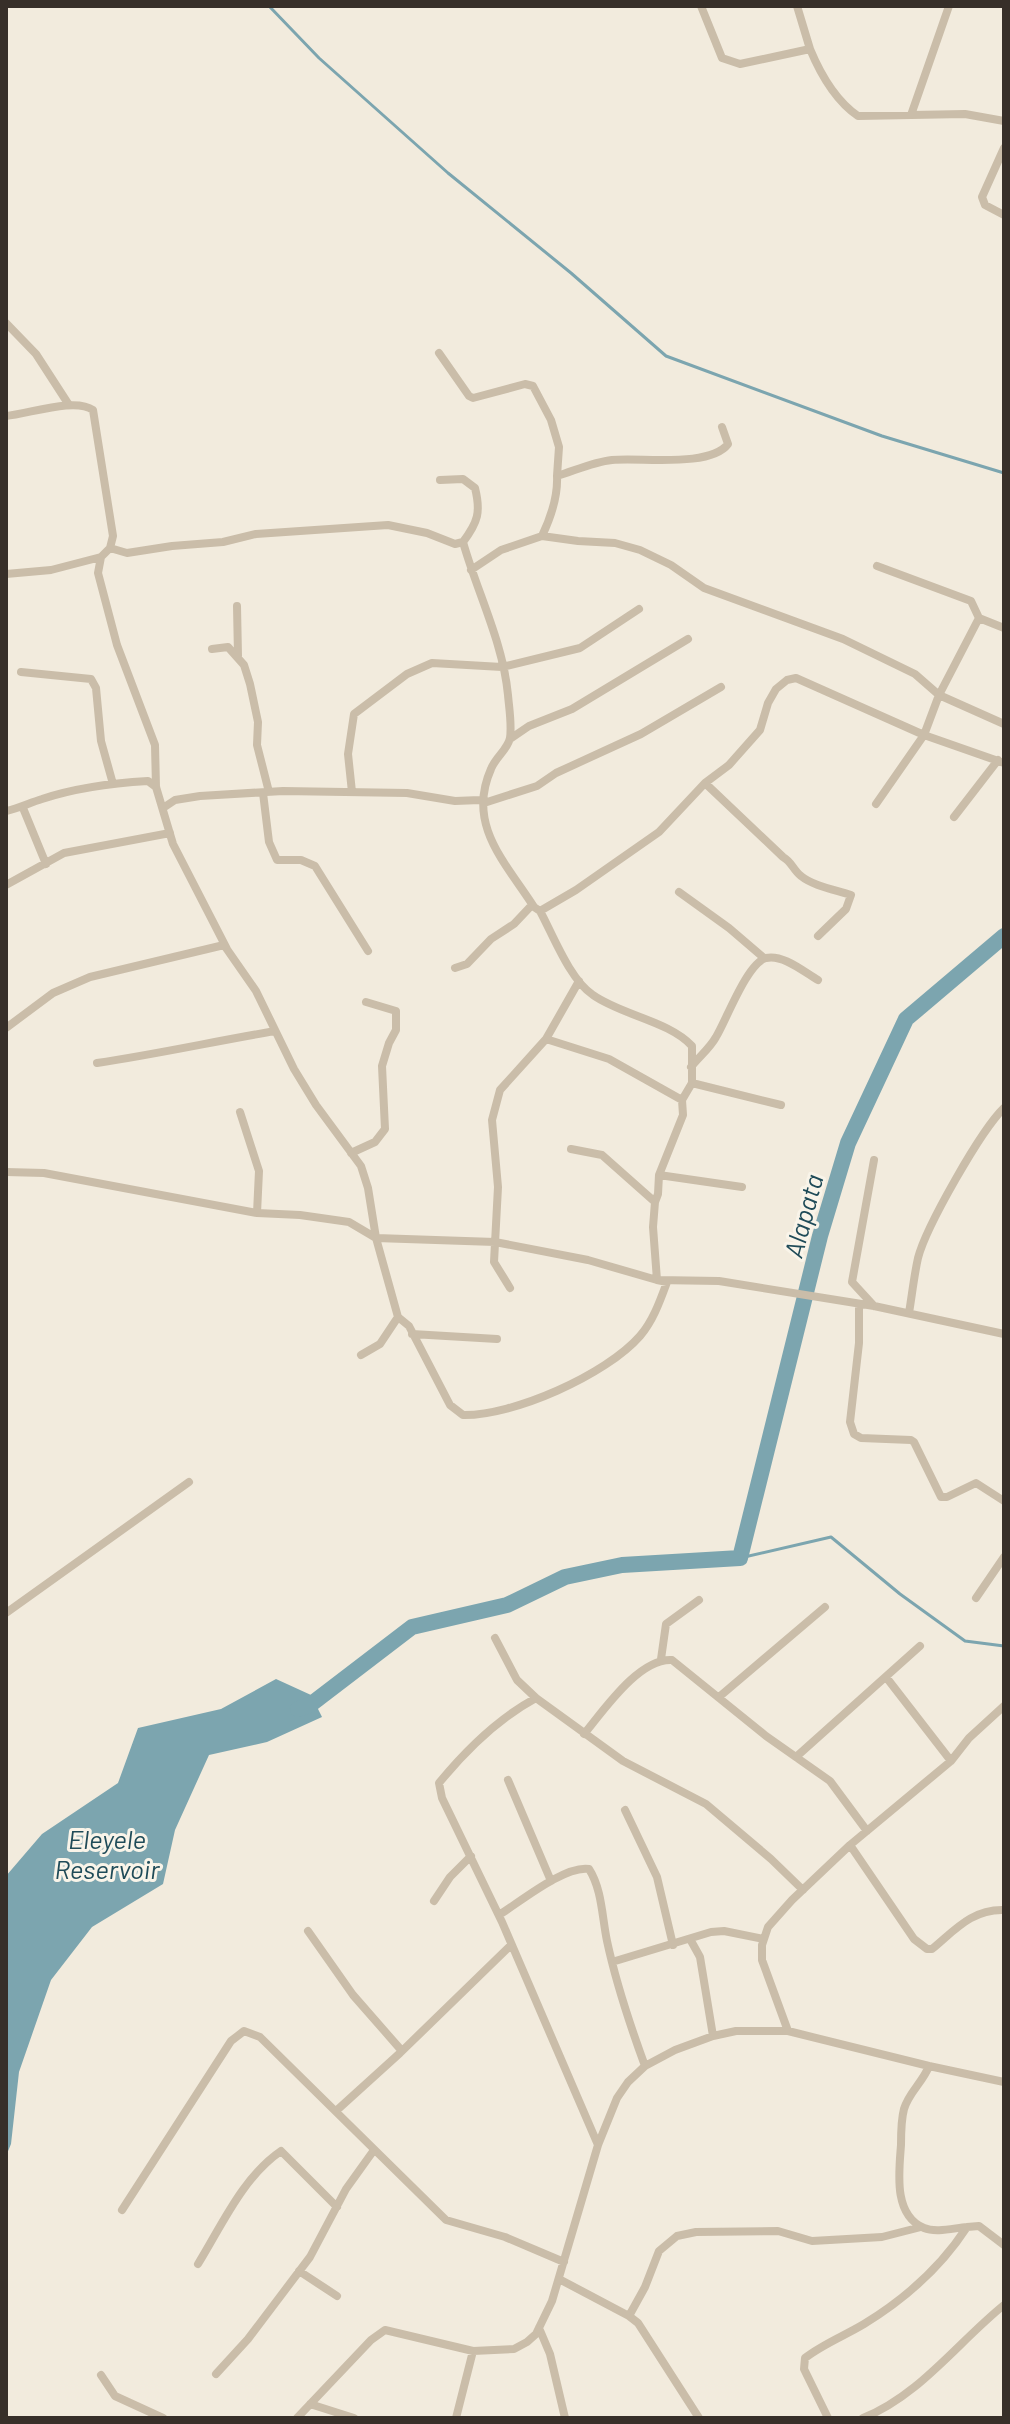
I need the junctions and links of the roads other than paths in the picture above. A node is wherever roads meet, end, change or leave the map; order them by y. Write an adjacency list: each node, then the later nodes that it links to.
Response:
1 (701, 6): 4 (street)
2 (797, 6): 4 (street)
3 (949, 6): 5 (street)
4 (810, 49): 5 (street)
5 (911, 115): 6 (street)
6 (1004, 121)
7 (1004, 148): 8 (street)
8 (1004, 215)
9 (6, 323): 11 (street)
10 (439, 353): 14 (street)
11 (69, 405): 12 (street); 18 (street)
12 (6, 416)
13 (722, 427): 14 (street)
14 (557, 476): 16 (street)
15 (440, 480): 17 (street)
16 (542, 536): 21 (street); 33 (street)
17 (463, 542): 18 (street); 21 (street)
18 (110, 548): 19 (street)
19 (101, 557): 22 (street); 40 (street)
20 (877, 566): 25 (street)
21 (471, 570): 30 (street)
22 (6, 574)
23 (237, 606): 29 (street)
24 (639, 609): 30 (street)
25 (979, 618): 26 (street); 33 (street)
26 (1004, 628)
27 (688, 639): 36 (street)
28 (212, 649): 29 (street)
29 (238, 657): 42 (street)
30 (502, 667): 36 (street); 41 (street)
31 (21, 672): 39 (street)
32 (721, 687): 43 (street)
33 (939, 695): 34 (street); 35 (street)
34 (1004, 724)
35 (924, 735): 37 (street); 38 (street); 44 (street)
36 (510, 739): 43 (street)
37 (1001, 761): 48 (street)
38 (705, 783): 53 (street); 54 (street)
39 (113, 784): 40 (street); 45 (street)
40 (156, 787): 46 (street)
41 (352, 792): 42 (street); 43 (street)
42 (266, 793): 46 (street); 55 (street)
43 (484, 803): 53 (street)
44 (876, 804)
45 (23, 808): 47 (street); 50 (street)
46 (163, 808): 49 (street)
47 (6, 811)
48 (954, 817)
49 (170, 833): 50 (street); 57 (street)
50 (46, 864): 51 (street)
51 (6, 885)
52 (679, 892): 56 (street)
53 (537, 909): 58 (street); 60 (street)
54 (818, 936)
55 (368, 951)
56 (764, 958): 59 (street); 66 (street)
57 (233, 960): 62 (street); 63 (street)
58 (455, 968)
59 (818, 980)
60 (579, 981): 64 (street); 66 (street)
61 (366, 1002): 73 (street)
62 (6, 1028)
63 (275, 1031): 65 (street); 73 (street)
64 (546, 1039): 68 (street); 81 (street)
65 (97, 1063)
66 (691, 1068): 67 (street)
67 (692, 1083): 68 (street); 69 (street)
68 (682, 1100): 76 (street)
69 (781, 1105)
70 (1004, 1108): 86 (street)
71 (240, 1112): 79 (street)
72 (571, 1149): 78 (street)
73 (351, 1153): 80 (street)
74 (874, 1160): 85 (street)
75 (6, 1172): 79 (street)
76 (659, 1175): 77 (street); 78 (street)
77 (742, 1187)
78 (655, 1202): 82 (street)
79 (257, 1213): 80 (street)
80 (376, 1238): 81 (street); 87 (street)
81 (495, 1242): 82 (street); 83 (street)
82 (657, 1280): 84 (street); 88 (street)
83 (510, 1288)
84 (859, 1304): 85 (street); 93 (street)
85 (874, 1306): 86 (street)
86 (909, 1313): 89 (street)
87 (398, 1317): 88 (street); 91 (street)
88 (412, 1334): 90 (street)
89 (1004, 1334)
90 (497, 1339)
91 (361, 1355)
92 (189, 1482): 98 (street)
93 (1004, 1501)
94 (1004, 1557): 95 (street)
95 (976, 1598)
96 (699, 1600): 101 (street)
97 (825, 1607): 103 (street)
98 (6, 1613)
99 (495, 1638): 104 (street)
100 (920, 1646): 102 (street)
101 (661, 1659): 103 (street); 106 (street)
102 (886, 1677): 107 (street); 108 (street)
103 (719, 1697): 107 (street)
104 (536, 1698): 106 (street); 113 (street)
105 (1004, 1706): 108 (street)
106 (584, 1734): 115 (street)
107 (796, 1757): 111 (street)
108 (951, 1761): 111 (street)
109 (508, 1780): 114 (street)
110 (625, 1810): 123 (street)
111 (867, 1831): 112 (street)
112 (850, 1845): 115 (street); 117 (street)
113 (471, 1856): 116 (street); 118 (street)
114 (551, 1881): 118 (street); 124 (street)
115 (803, 1890): 121 (street)
116 (434, 1901)
117 (1004, 1910)
118 (499, 1915): 122 (street)
119 (308, 1931): 127 (street)
120 (690, 1939): 121 (street); 123 (street); 126 (street)
121 (764, 1939): 125 (street)
122 (511, 1945): 127 (street); 132 (street)
123 (673, 1945): 124 (street)
124 (612, 1962): 128 (street)
125 (788, 2031): 126 (street); 129 (street)
126 (713, 2036): 128 (street)
127 (402, 2051): 131 (street)
128 (645, 2066): 132 (street)
129 (929, 2066): 130 (street); 136 (street)
130 (1004, 2082)
131 (336, 2111): 133 (street); 135 (street)
132 (598, 2145): 139 (street)
133 (374, 2150): 134 (street); 139 (street)
134 (337, 2207): 140 (street); 141 (street)
135 (122, 2210)
136 (921, 2227): 137 (street); 145 (street)
137 (967, 2227): 138 (street); 158 (street)
138 (1004, 2245)
139 (564, 2262): 142 (street)
140 (198, 2264)
141 (299, 2271): 143 (street); 148 (street)
142 (559, 2279): 145 (street); 146 (street)
143 (337, 2296)
144 (1004, 2305): 151 (street)
145 (629, 2316): 157 (street)
146 (539, 2328): 147 (street); 156 (street)
147 (473, 2351): 150 (street); 155 (street)
148 (216, 2374)
149 (101, 2375): 152 (street)
150 (310, 2404): 153 (street); 154 (street)
151 (876, 2416): 159 (street)
152 (163, 2418)
153 (297, 2418)
154 (354, 2418)
155 (456, 2418)
156 (565, 2418)
157 (699, 2418)
158 (828, 2418)
159 (863, 2418)

